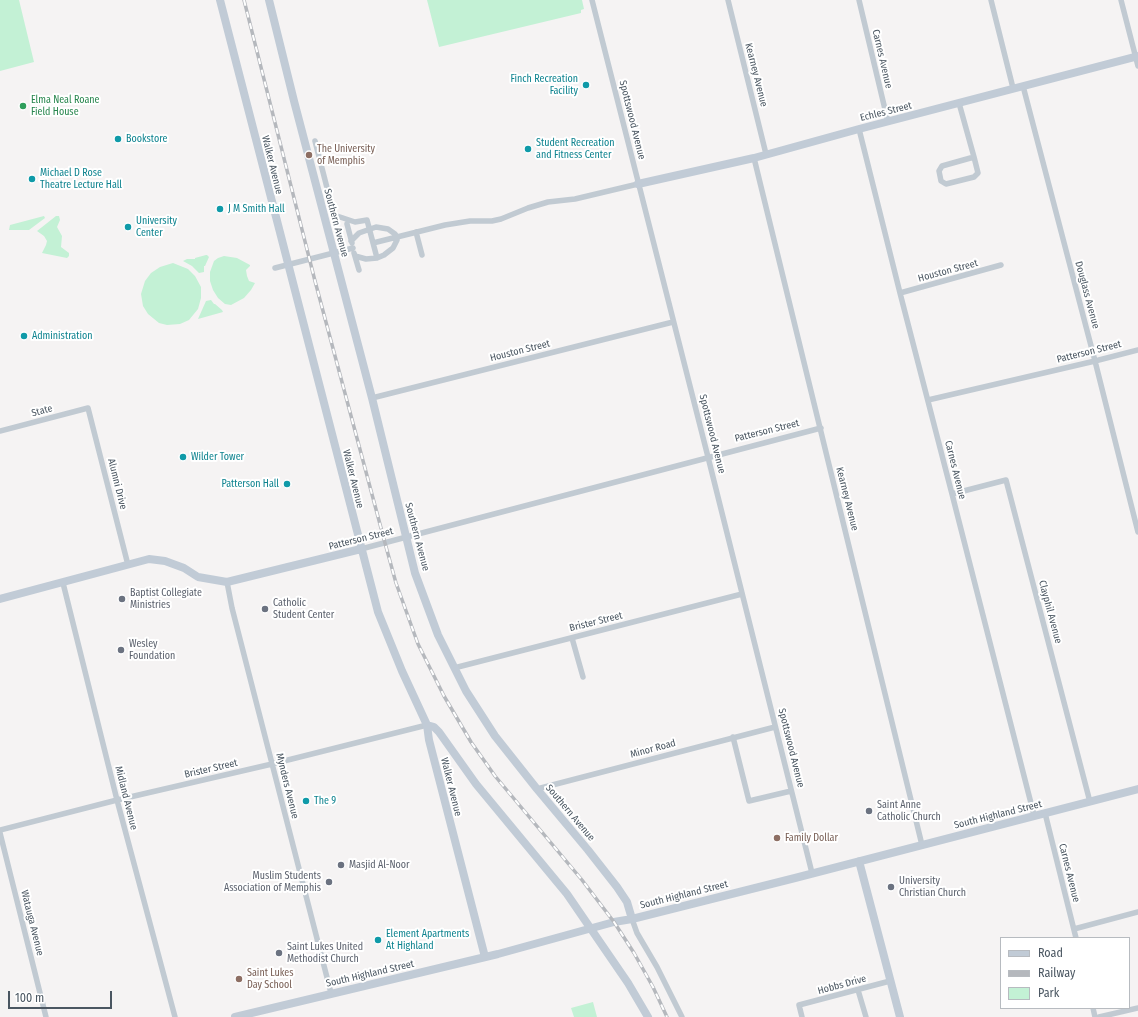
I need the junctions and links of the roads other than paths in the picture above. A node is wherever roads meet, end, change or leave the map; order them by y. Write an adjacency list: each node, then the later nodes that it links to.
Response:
1 (220, 0): 46 (street, Walker Avenue)
2 (269, 0): 37 (street, Southern Avenue)
3 (592, 0): 19 (street, Spottswood Avenue)
4 (728, 0): 16 (street, Kearney Avenue)
5 (859, 0): 13 (street, Carnes Avenue)
6 (991, 0): 11 (street)
7 (1121, 0): 8 (street)
8 (1137, 56): 9 (street); 10 (street, Echles Street)
9 (1138, 66)
10 (1023, 86): 11 (street, Echles Street); 36 (street, Douglass Avenue)
11 (1013, 88): 12 (street, Echles Street)
12 (959, 103): 13 (street, Echles Street); 17 (street)
13 (888, 122): 14 (street, Echles Street)
14 (859, 129): 16 (street, Echles Street); 33 (street, Carnes Avenue)
15 (314, 141): 21 (street)
16 (766, 154): 18 (street, Echles Street)
17 (974, 157): 17 (street)
18 (754, 158): 19 (street, Echles Street); 40 (street, Kearney Avenue)
19 (638, 184): 22 (street); 34 (street, Spottswood Avenue)
20 (347, 224): 24 (street)
21 (369, 229): 23 (street); 24 (street); 25 (street)
22 (416, 232): 23 (street); 27 (street)
23 (396, 237): 25 (street); 29 (street)
24 (351, 240): 26 (street)
25 (373, 243): 29 (street)
26 (353, 248): 28 (street); 31 (street)
27 (422, 255)
28 (355, 256): 29 (street); 32 (street)
29 (377, 258)
30 (1001, 266): 33 (street, Houston Street)
31 (276, 268)
32 (359, 270)
33 (900, 293): 38 (street, Carnes Avenue)
34 (673, 322): 37 (street, Houston Street); 42 (street, Spottswood Avenue)
35 (1138, 350): 36 (street, Patterson Street)
36 (1095, 361): 38 (street, Patterson Street); 44 (street, Douglass Avenue)
37 (372, 398): 45 (street, Southern Avenue)
38 (928, 400): 43 (street, Carnes Avenue)
39 (88, 408): 41 (street, State); 47 (street, Alumni Drive)
40 (821, 428): 42 (street, Patterson Street); 68 (street, Kearney Avenue)
41 (0, 431)
42 (708, 457): 45 (street, Patterson Street); 50 (street, Spottswood Avenue)
43 (952, 494): 63 (street, Clayphil Avenue); 65 (street, Carnes Avenue)
44 (1138, 532)
45 (406, 537): 46 (street, Patterson Street); 53 (street, Southern Avenue)
46 (361, 549): 48 (street, Patterson Street); 55 (street, Walker Avenue)
47 (128, 565): 48 (street, Patterson Street); 49 (street, Patterson Street)
48 (227, 582): 58 (street, Mynders Avenue)
49 (63, 583): 51 (street, Patterson Street); 62 (street, Midland Avenue)
50 (742, 594): 52 (street, Brister Street); 56 (street, Spottswood Avenue)
51 (0, 599)
52 (572, 638): 53 (street, Brister Street); 54 (street)
53 (454, 668): 60 (street, Southern Avenue)
54 (582, 677)
55 (427, 724): 58 (street, Brister Street); 73 (street); 76 (street, Walker Avenue)
56 (775, 726): 57 (street, Minor Road); 61 (street, Spottswood Avenue)
57 (733, 737): 60 (street, Minor Road); 61 (street)
58 (272, 764): 62 (street, Brister Street); 79 (street, Mynders Avenue)
59 (1138, 788): 63 (street, South Highland Street)
60 (537, 789): 72 (street, Southern Avenue)
61 (791, 790): 70 (street, Spottswood Avenue)
62 (117, 800): 66 (street, Brister Street); 82 (street, Midland Avenue)
63 (1090, 802): 64 (street, South Highland Street)
64 (1045, 813): 65 (street, South Highland Street); 74 (street, Carnes Avenue)
65 (1034, 815): 68 (street, South Highland Street)
66 (0, 830)
67 (0, 833): 81 (street, Watauga Avenue)
68 (922, 845): 69 (street, South Highland Street)
69 (859, 861): 70 (street, South Highland Street); 77 (street)
70 (812, 873): 72 (street, South Highland Street)
71 (1138, 912): 74 (street)
72 (632, 919): 73 (street, South Highland Street); 85 (street, Southern Avenue)
73 (591, 929): 76 (street, South Highland Street); 84 (street)
74 (1074, 929): 75 (street, Carnes Avenue)
75 (1076, 937)
76 (485, 957): 79 (street, South Highland Street)
77 (890, 981): 78 (street, Hobbs Drive); 88 (street)
78 (858, 990): 86 (street, Hobbs Drive); 87 (street)
79 (331, 993): 83 (street, South Highland Street)
80 (1138, 1008): 89 (street)
81 (46, 1017)
82 (175, 1017)
83 (235, 1017)
84 (648, 1017)
85 (682, 1017)
86 (802, 1017)
87 (866, 1017)
88 (900, 1017)
89 (1099, 1017)

